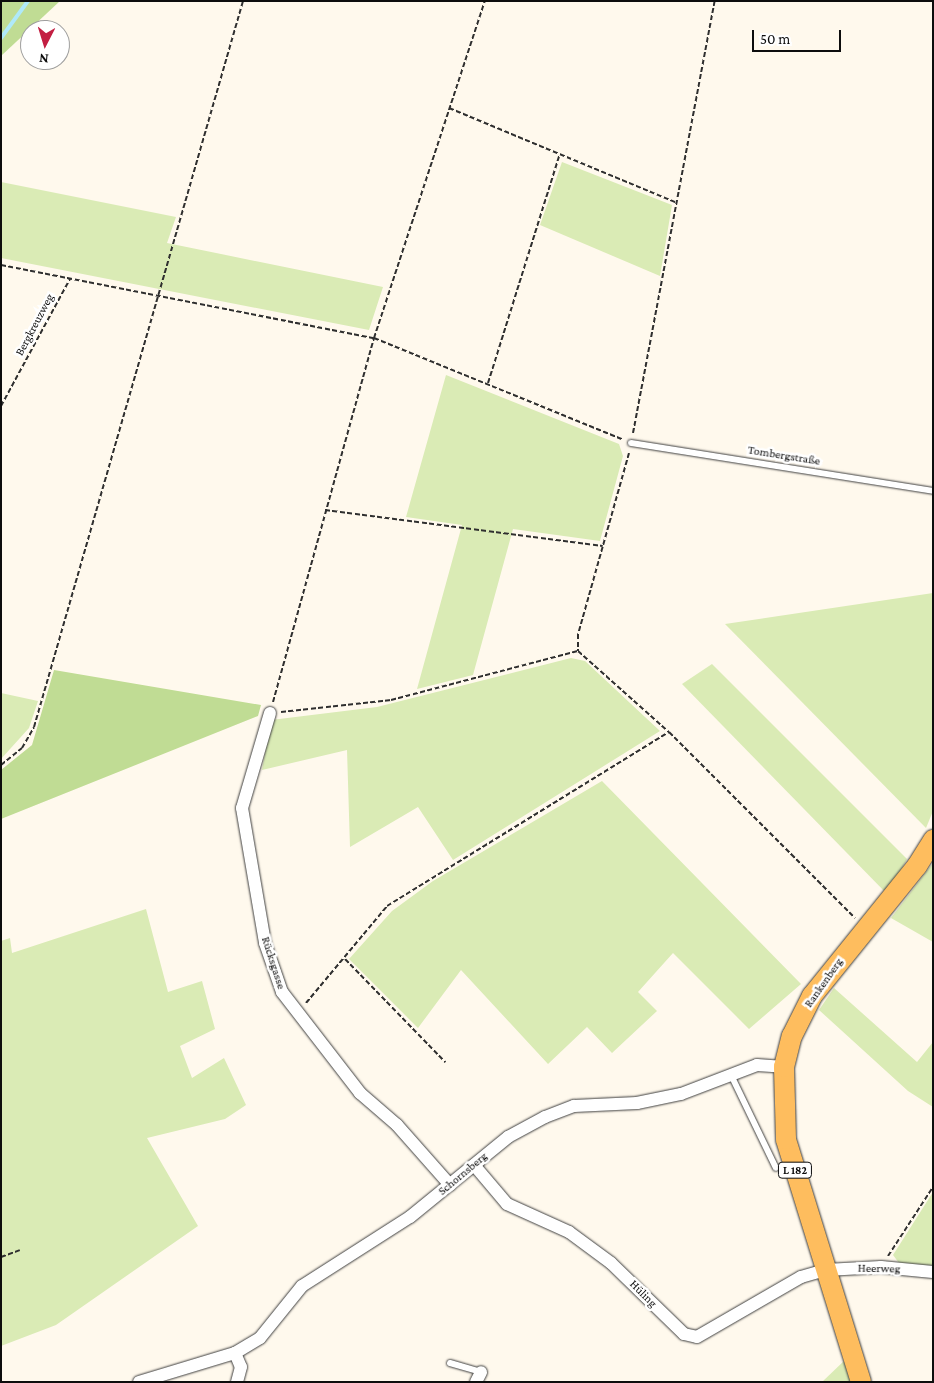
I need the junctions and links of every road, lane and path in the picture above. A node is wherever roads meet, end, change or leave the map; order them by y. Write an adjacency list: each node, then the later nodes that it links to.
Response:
1 (243, 1): 9 (path)
2 (484, 1): 4 (path)
3 (715, 1): 6 (path)
4 (449, 108): 5 (path); 10 (path)
5 (559, 156): 6 (path); 11 (path)
6 (677, 203): 13 (path)
7 (1, 265): 8 (path)
8 (70, 279): 9 (path); 12 (path, Bergkreuzweg)
9 (157, 296): 10 (path); 20 (path)
10 (374, 338): 11 (path); 15 (path)
11 (488, 384): 13 (path)
12 (1, 406)
13 (631, 443): 14 (lane, Tombergstraße); 16 (path)
14 (933, 491)
15 (325, 510): 16 (path); 18 (path)
16 (603, 546): 17 (path)
17 (578, 652): 18 (path); 19 (path)
18 (270, 714): 24 (street, Rücksgasse)
19 (669, 732): 22 (path); 23 (path)
20 (1, 765)
21 (933, 840): 22 (main road, Rankenberg / L 182)
22 (866, 929): 26 (main road, Rankenberg / L 182)
23 (345, 958): 24 (path); 25 (path)
24 (296, 1015): 30 (street, Rücksgasse)
25 (445, 1062)
26 (784, 1067): 27 (street, Schornsberg); 35 (main road, Rankenberg / L 182)
27 (731, 1075): 28 (street, Schornsberg); 29 (lane)
28 (474, 1164): 30 (street, Schornsberg); 35 (street, Hüling)
29 (776, 1168)
30 (450, 1185): 37 (street, Schornsberg)
31 (933, 1187): 34 (path)
32 (20, 1250): 33 (path)
33 (1, 1257)
34 (881, 1267): 35 (street, Heerweg); 36 (street, Heerweg)
35 (826, 1270): 42 (main road, Rankenberg / L 182)
36 (933, 1272)
37 (236, 1353): 40 (street, Schornsberg); 41 (street)
38 (450, 1363): 39 (lane)
39 (478, 1377)
40 (139, 1382)
41 (237, 1382)
42 (861, 1382)

